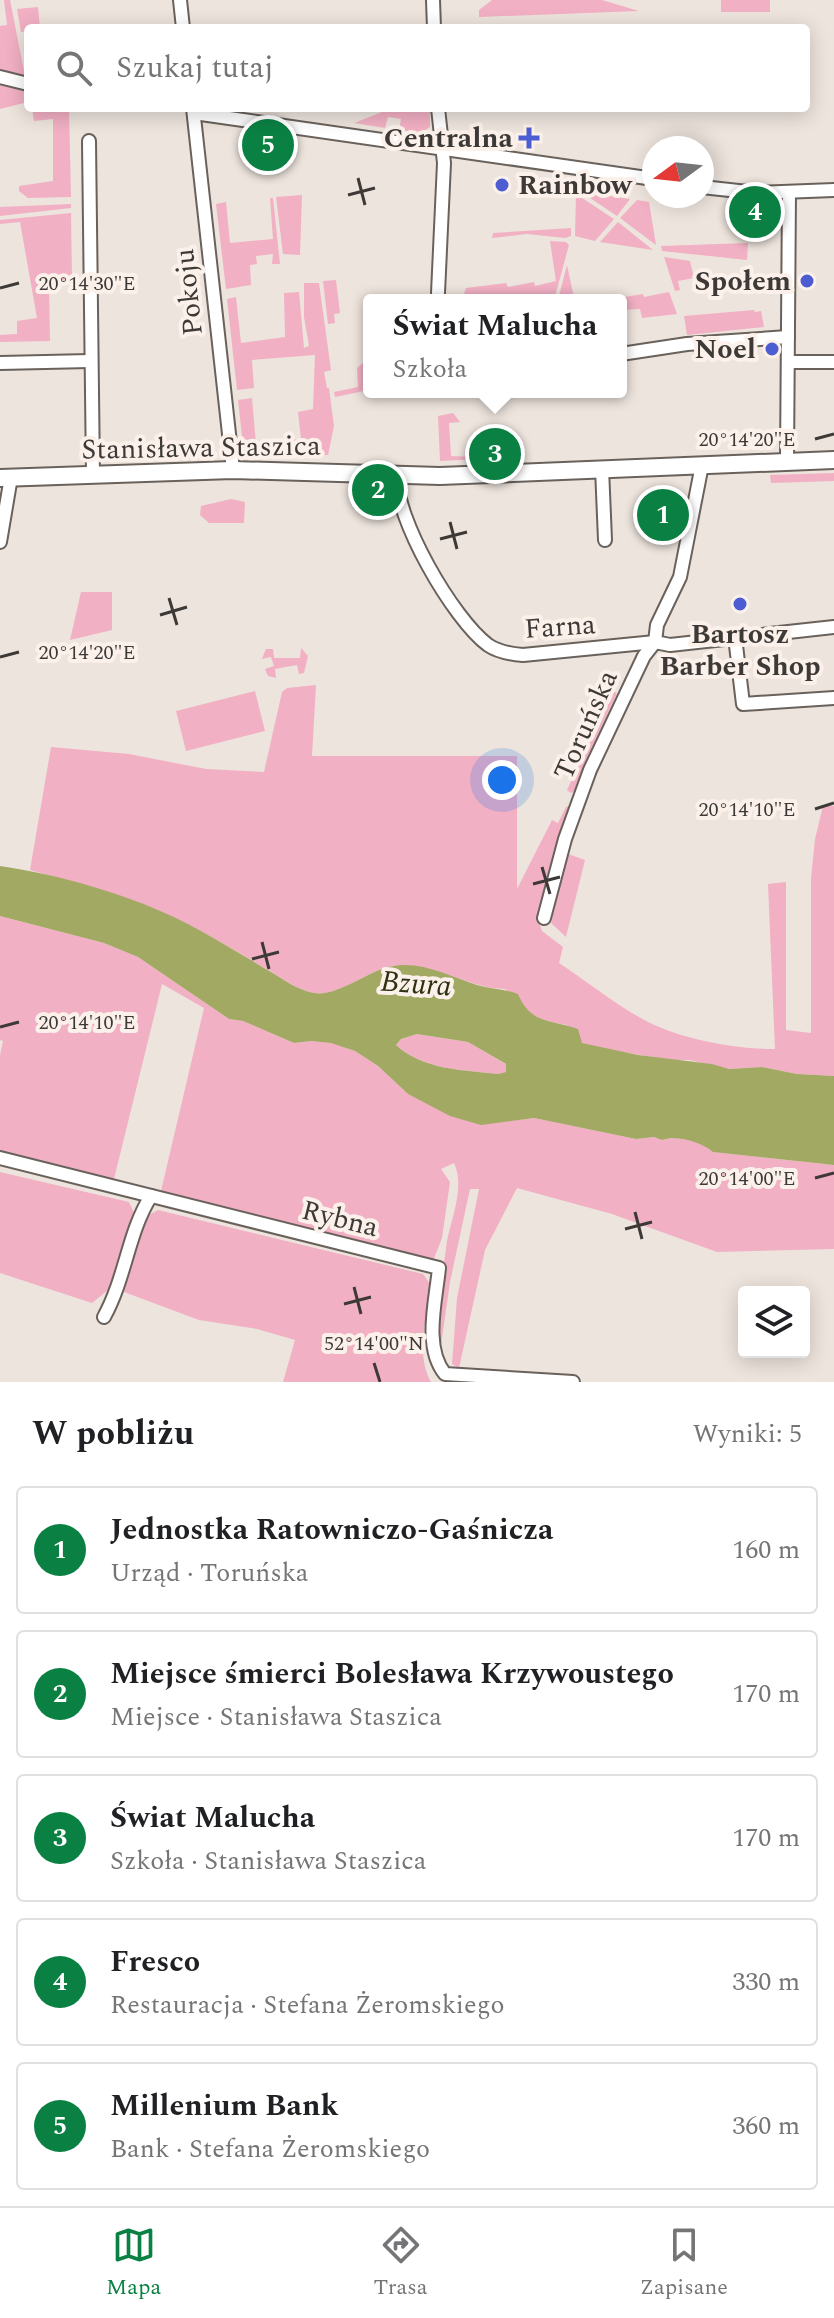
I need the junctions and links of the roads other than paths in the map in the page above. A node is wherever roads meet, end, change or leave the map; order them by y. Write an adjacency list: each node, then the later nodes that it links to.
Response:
1 (180, 0): 3 (street)
2 (433, 0): 4 (street)
3 (183, 24)
4 (434, 24)
5 (0, 77): 6 (street)
6 (24, 83)
7 (194, 112): 27 (street, Pokoju)
8 (207, 112): 11 (street)
9 (438, 112): 11 (street)
10 (89, 141): 19 (street)
11 (442, 148): 12 (street); 16 (street)
12 (642, 177)
13 (714, 189): 15 (street)
14 (834, 190): 15 (street)
15 (789, 192): 17 (street)
16 (438, 293)
17 (788, 337): 18 (street); 20 (street)
18 (627, 353)
19 (90, 361): 22 (street); 28 (street)
20 (788, 362): 21 (street); 24 (street)
21 (834, 362)
22 (0, 363)
23 (834, 460): 24 (street, Stanisława Staszica)
24 (787, 461): 25 (street, Stanisława Staszica)
25 (702, 465): 26 (street, Stanisława Staszica); 35 (street, Toruńska)
26 (602, 468): 29 (street, Stanisława Staszica); 31 (street)
27 (233, 470): 28 (street, Stanisława Staszica); 29 (street, Stanisława Staszica)
28 (93, 475): 30 (street, Stanisława Staszica)
29 (397, 475): 35 (street, Farna)
30 (6, 478): 32 (street)
31 (605, 540)
32 (0, 542)
33 (834, 627): 34 (street, Farna)
34 (735, 637): 35 (street, Farna); 36 (street)
35 (655, 642): 37 (street, Toruńska)
36 (834, 698)
37 (544, 918)
38 (0, 1158): 39 (street, Rybna)
39 (151, 1196): 40 (street); 41 (street, Rybna)
40 (104, 1317)
41 (444, 1378): 42 (street, Rybna)
42 (573, 1382)

